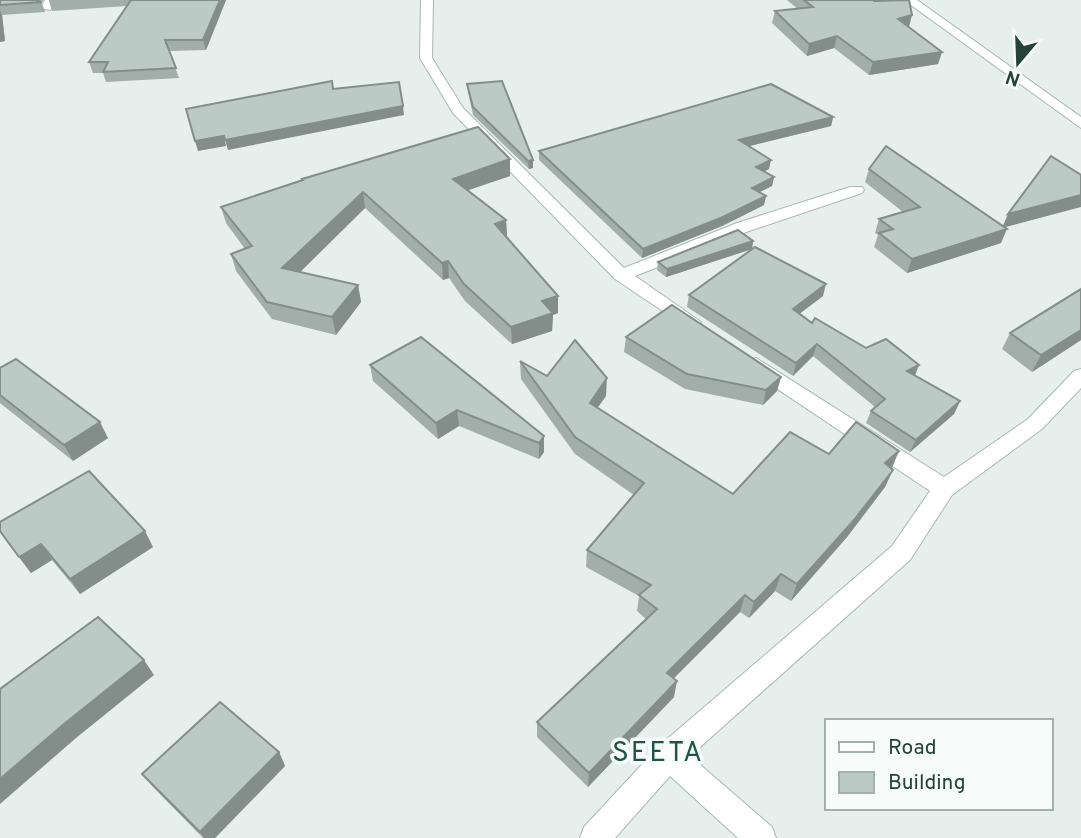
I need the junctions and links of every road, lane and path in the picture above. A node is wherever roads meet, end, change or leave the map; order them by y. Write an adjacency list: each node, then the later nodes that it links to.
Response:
1 (427, 0): 5 (street)
2 (910, 0): 3 (street)
3 (1081, 124)
4 (856, 190): 5 (street)
5 (621, 275): 6 (street)
6 (702, 329)
7 (736, 352): 9 (street)
8 (1081, 376): 9 (street)
9 (944, 489): 10 (street)
10 (669, 756): 11 (street); 12 (street)
11 (595, 838)
12 (761, 838)

